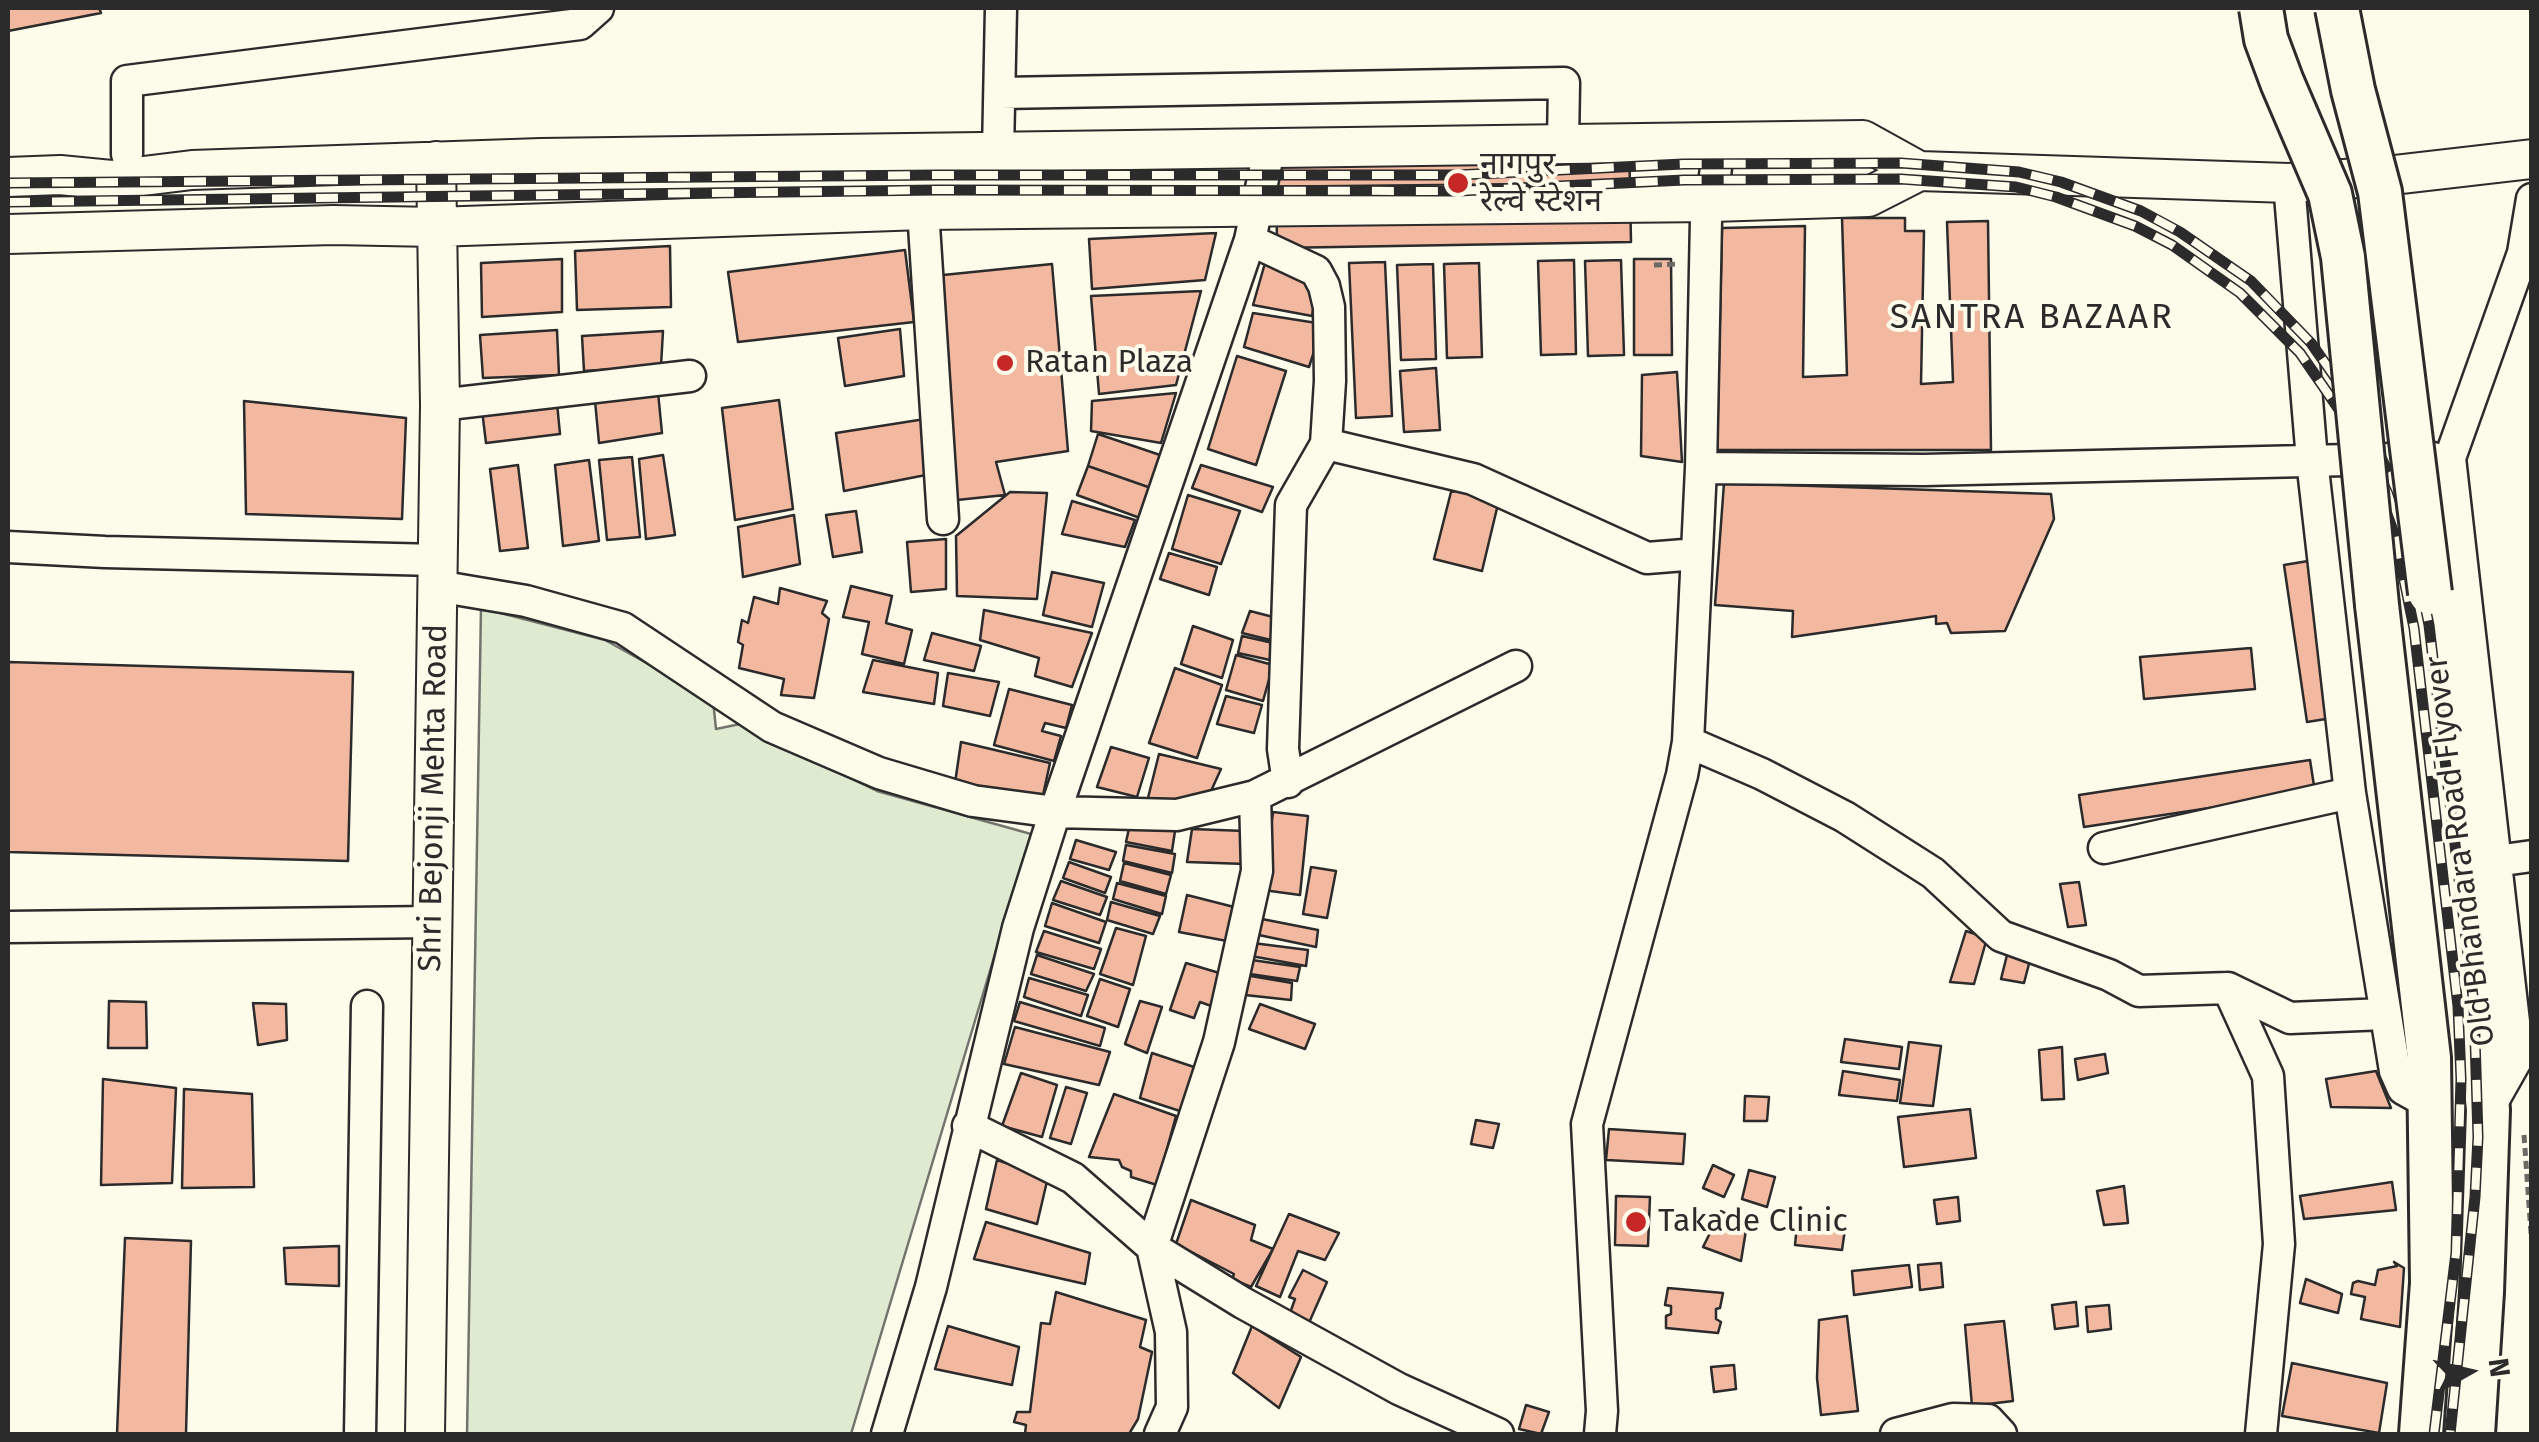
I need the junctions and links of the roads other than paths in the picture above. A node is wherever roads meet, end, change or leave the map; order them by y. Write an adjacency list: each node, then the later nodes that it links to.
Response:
1 (598, 8): 10 (street)
2 (1002, 8): 5 (street)
3 (2261, 8): 49 (highway, Old Bhandara Road Flyover, bridge)
4 (2336, 8): 48 (highway, Old Bhandara Road Flyover, bridge)
5 (1002, 93): 7 (street); 9 (street)
6 (1719, 142): 7 (main road); 13 (main road); 18 (street)
7 (1564, 143): 8 (main road)
8 (1270, 146): 9 (main road); 20 (street)
9 (998, 152): 12 (main road)
10 (128, 154)
11 (2532, 160): 16 (main road)
12 (436, 161): 14 (main road); 21 (main road, Shri Bejonji Mehta Road)
13 (1919, 172): 16 (main road); 18 (main road)
14 (60, 176): 15 (main road); 22 (main road)
15 (8, 177)
16 (2290, 183): 28 (street)
17 (2532, 199): 27 (street)
18 (1712, 202): 20 (main road); 29 (street)
19 (923, 210): 20 (main road); 21 (main road); 30 (street)
20 (1254, 224): 26 (street); 39 (street)
21 (435, 227): 22 (main road); 25 (main road, Shri Bejonji Mehta Road)
22 (61, 233): 23 (main road)
23 (8, 234)
24 (690, 376): 25 (street)
25 (440, 405): 33 (main road, Shri Bejonji Mehta Road)
26 (1326, 444): 32 (street); 36 (street)
27 (2450, 458): 28 (street); 42 (street)
28 (2312, 460): 29 (street); 37 (street)
29 (1701, 468): 32 (street)
30 (942, 519)
31 (8, 547): 33 (street)
32 (1697, 554): 35 (street)
33 (437, 573): 39 (street); 43 (main road, Shri Bejonji Mehta Road)
34 (1516, 666): 36 (street)
35 (1688, 742): 45 (street); 57 (street)
36 (1288, 782): 38 (street)
37 (2350, 793): 40 (street); 47 (street)
38 (1255, 796): 39 (street); 51 (street)
39 (1056, 812): 50 (street)
40 (2104, 848)
41 (2532, 856): 42 (street)
42 (2496, 861): 48 (street)
43 (433, 922): 44 (street); 53 (main road, Shri Bejonji Mehta Road)
44 (8, 927)
45 (2228, 988): 47 (street); 60 (street)
46 (367, 1006): 52 (street)
47 (2384, 1014): 49 (street)
48 (2487, 1089): 62 (highway, Old Bhandara Road Flyover)
49 (2430, 1104): 61 (highway, Old Bhandara Road Flyover)
50 (968, 1126): 51 (street); 54 (street)
51 (1152, 1247): 55 (street); 56 (street)
52 (360, 1434)
53 (425, 1434)
54 (886, 1434)
55 (1160, 1434)
56 (1498, 1434)
57 (1600, 1434)
58 (1896, 1434): 59 (street)
59 (2001, 1434)
60 (2261, 1434)
61 (2421, 1434)
62 (2472, 1434)

